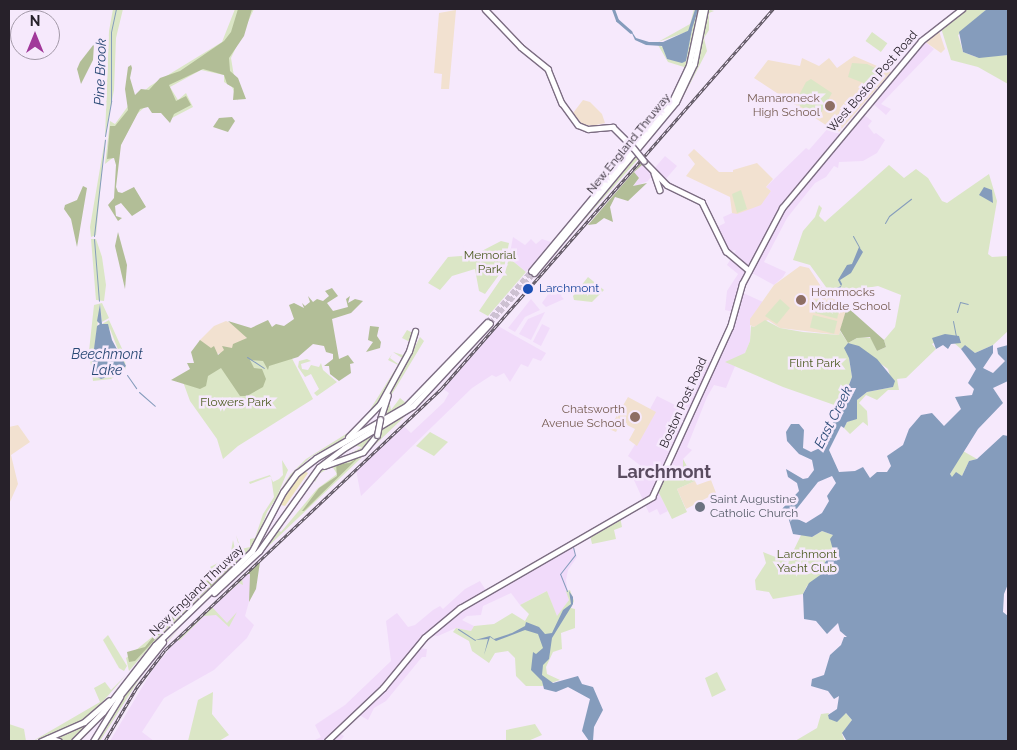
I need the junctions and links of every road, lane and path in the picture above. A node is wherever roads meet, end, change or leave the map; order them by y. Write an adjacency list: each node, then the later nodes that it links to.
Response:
1 (485, 9): 4 (main road, bridge)
2 (703, 9): 8 (highway, New England Thruway)
3 (962, 9): 5 (main road, West Boston Post Road)
4 (654, 172): 6 (main road); 7 (main road)
5 (806, 176): 7 (main road, Boston Post Road)
6 (660, 190)
7 (749, 270): 13 (main road, Boston Post Road)
8 (532, 272)
9 (321, 455): 10 (highway, bridge); 10 (highway, New England Thruway); 11 (highway, New England Thruway)
10 (314, 473): 11 (highway, New England Thruway)
11 (122, 689): 14 (highway); 16 (highway, New England Thruway); 17 (highway, New England Thruway); 18 (highway)
12 (326, 734): 13 (main road)
13 (328, 740)
14 (42, 741): 15 (highway)
15 (60, 741)
16 (74, 741)
17 (79, 741)
18 (93, 741)

